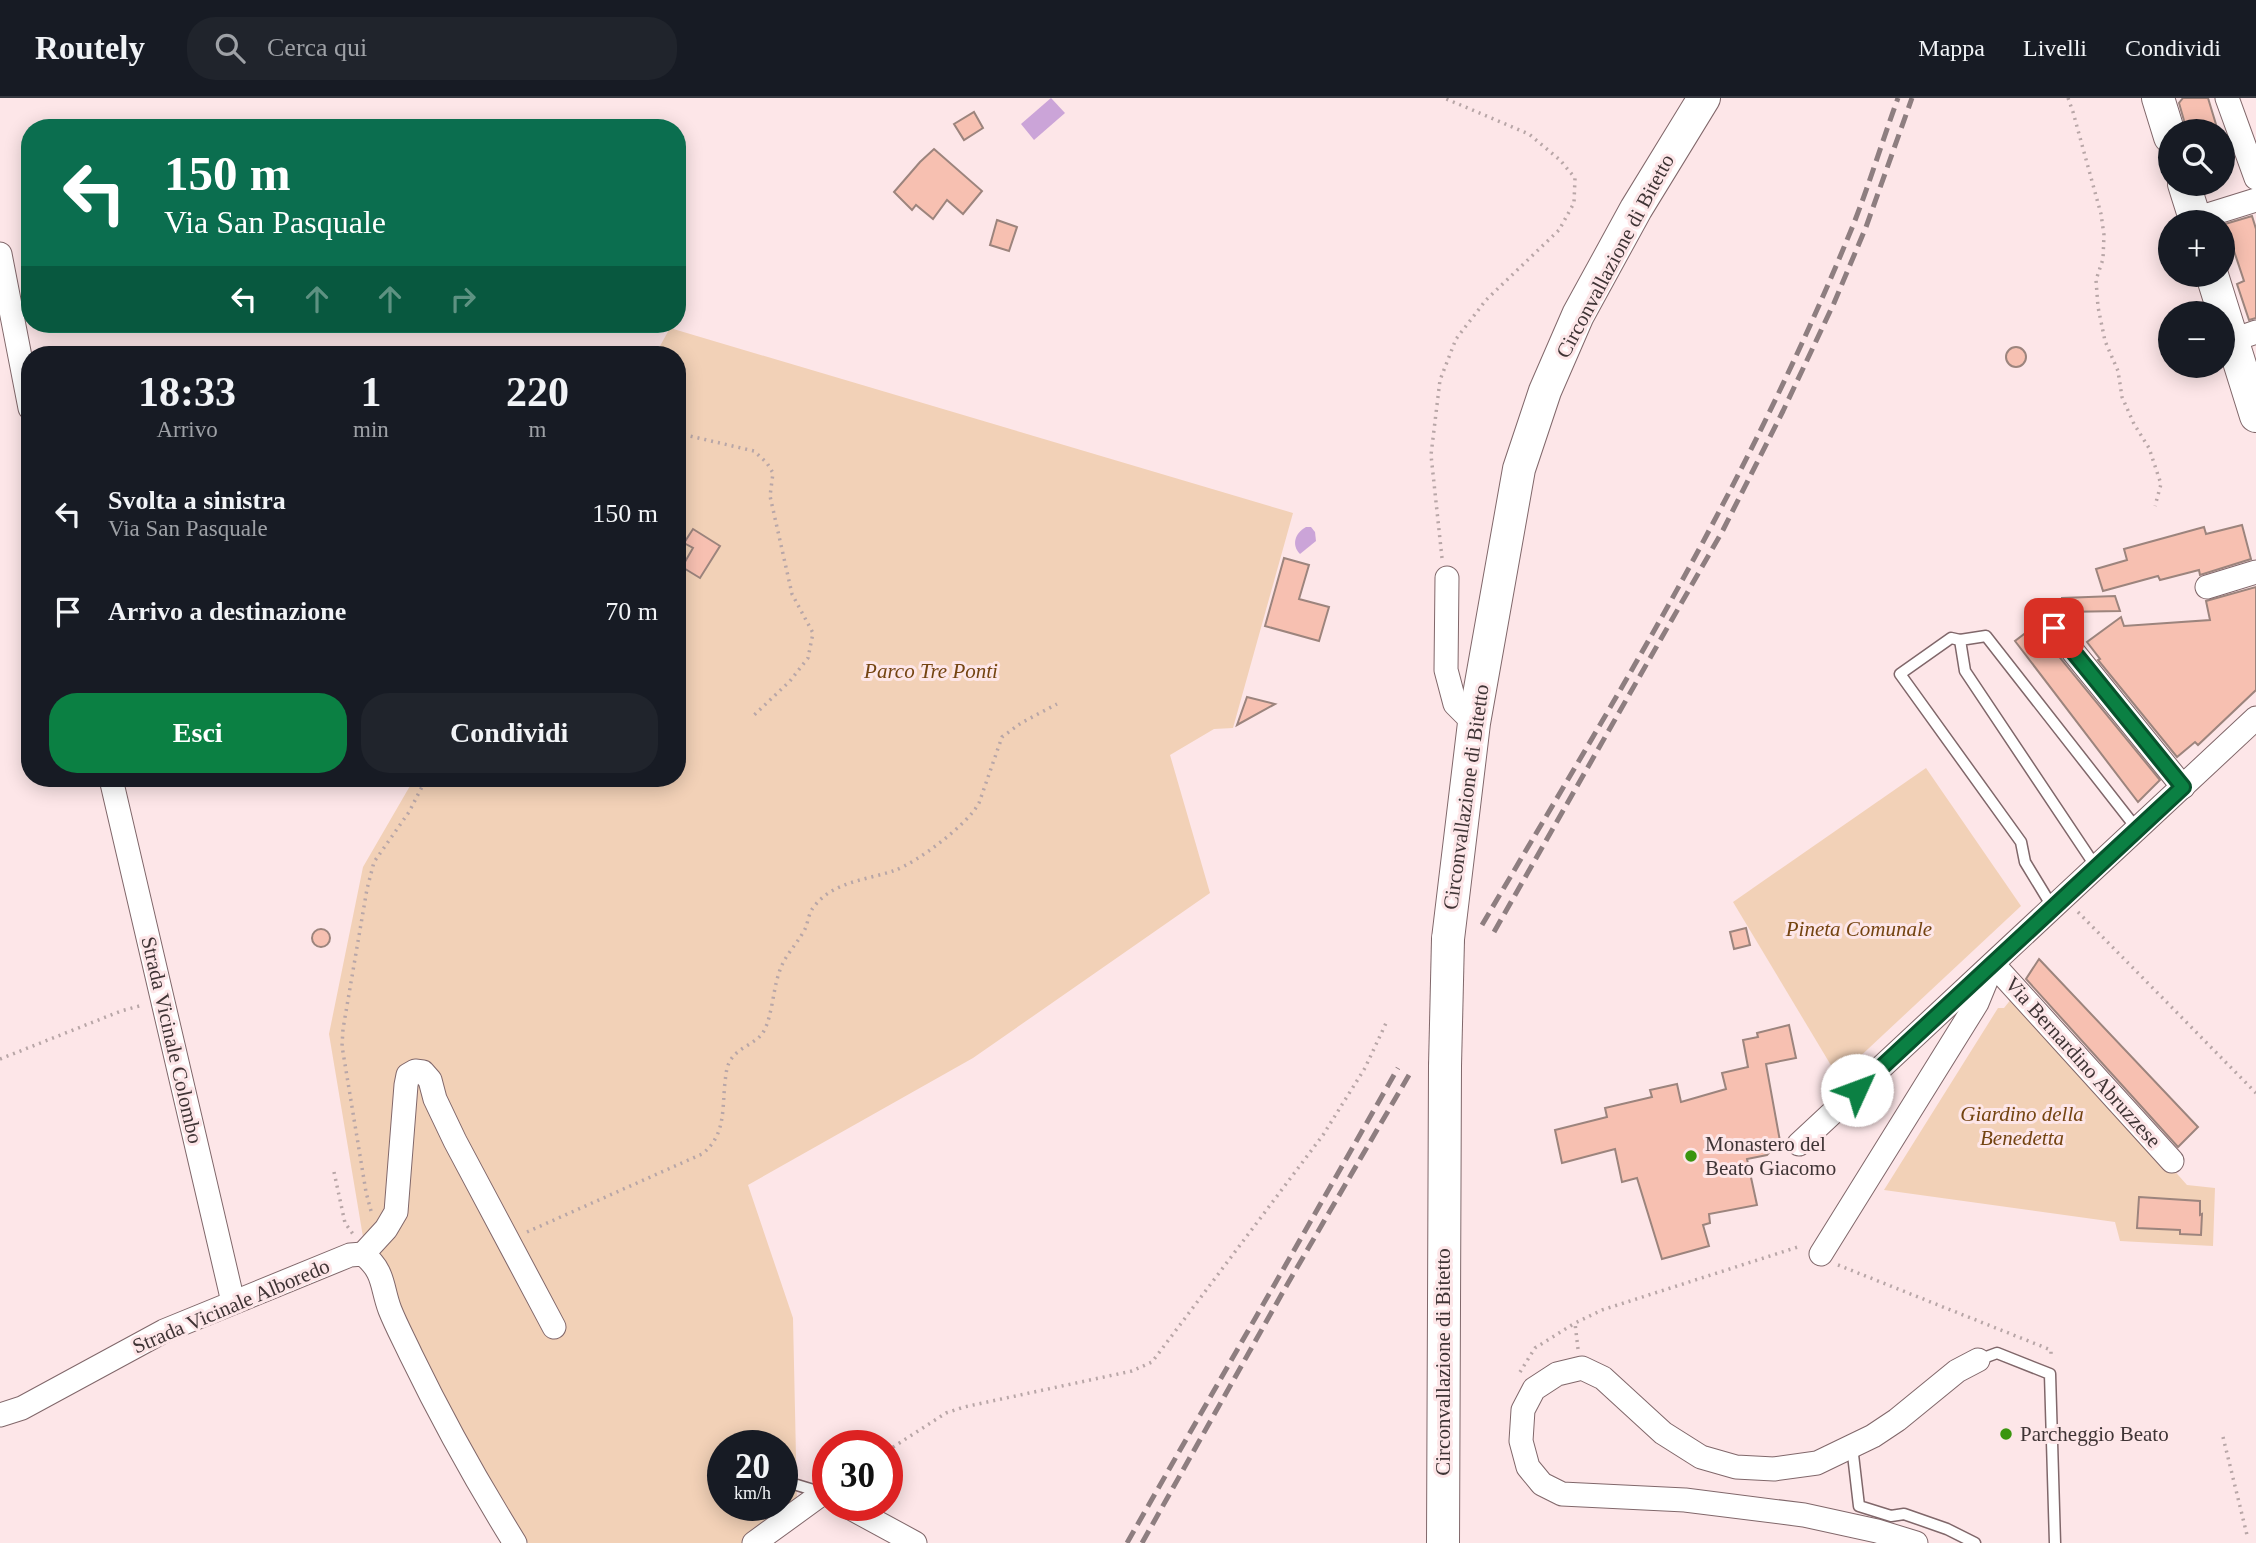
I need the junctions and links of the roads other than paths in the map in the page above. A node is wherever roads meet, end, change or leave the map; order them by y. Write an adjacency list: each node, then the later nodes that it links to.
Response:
1 (1704, 98): 19 (main road, Circonvallazione di Bitetto)
2 (2158, 98): 4 (main road)
3 (2227, 98): 5 (street)
4 (2164, 119)
5 (2256, 178)
6 (2256, 200): 7 (street)
7 (2227, 210)
8 (0, 254): 11 (street)
9 (2219, 287): 10 (main road)
10 (2244, 336): 12 (main road)
11 (21, 362)
12 (2256, 416)
13 (2256, 572): 15 (street)
14 (1447, 578): 19 (street)
15 (2207, 587)
16 (2054, 628): 23 (street)
17 (1960, 640): 24 (lane); 25 (lane); 26 (lane)
18 (2256, 718): 21 (street)
19 (1474, 723): 42 (main road, Circonvallazione di Bitetto, bridge)
20 (2256, 740): 21 (street)
21 (2229, 743): 23 (street)
22 (113, 787): 32 (street, Strada Vicinale Colombo)
23 (2183, 787): 24 (street)
24 (2137, 830): 25 (street)
25 (2096, 867): 26 (street)
26 (2059, 903): 27 (street)
27 (1993, 964): 28 (street); 29 (street, Via Bernardino Abruzzese); 30 (street)
28 (1799, 1144)
29 (2172, 1161)
30 (1813, 1250)
31 (363, 1254): 32 (street, Strada Vicinale Alboredo); 33 (street); 39 (street)
32 (233, 1302): 35 (street, Strada Vicinale Alboredo)
33 (554, 1328)
34 (1978, 1360): 36 (street); 45 (lane)
35 (0, 1415)
36 (1852, 1446): 43 (street); 44 (lane)
37 (812, 1503): 40 (street)
38 (874, 1521): 41 (street)
39 (515, 1543)
40 (754, 1543)
41 (915, 1543)
42 (1443, 1543)
43 (1916, 1543)
44 (1975, 1543)
45 (2055, 1543)

